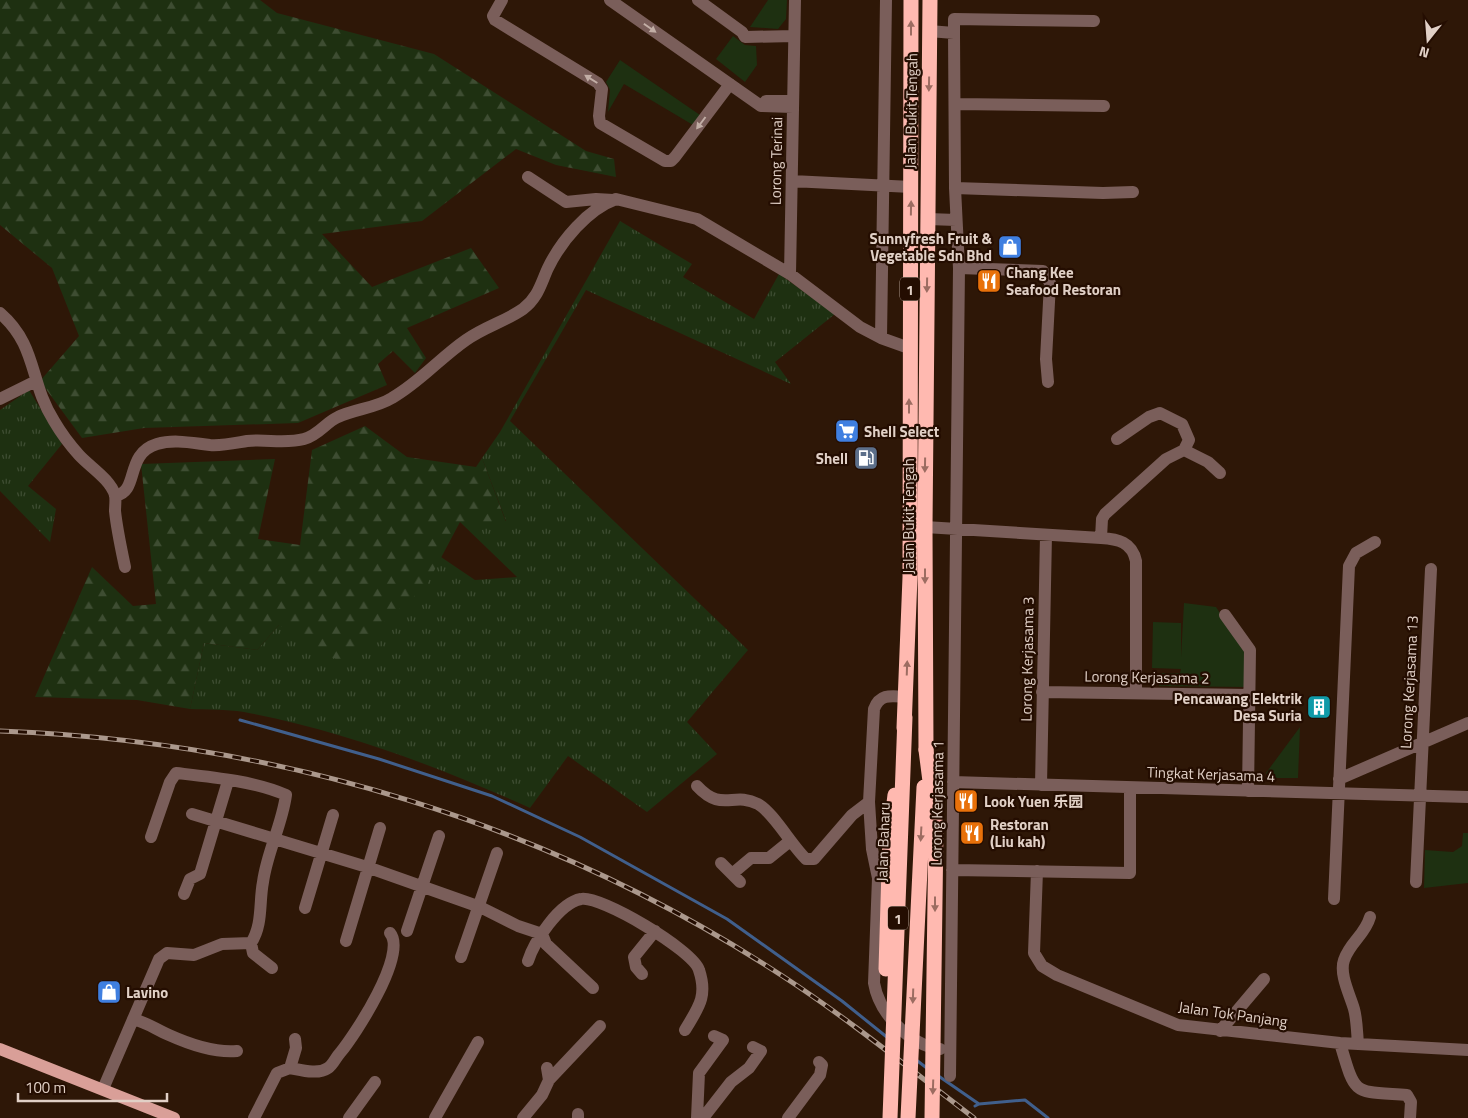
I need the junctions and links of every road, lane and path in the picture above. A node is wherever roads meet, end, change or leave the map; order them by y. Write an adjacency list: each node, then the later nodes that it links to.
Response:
1 (502, 0): 12 (street, one-way to 1)
2 (610, 0): 12 (street, one-way to 12)
3 (698, 0): 11 (street)
4 (795, 0): 11 (street, Lorong Terinai)
5 (886, 0): 18 (street)
6 (911, 0): 19 (highway, Jalan Bukit Tengah / 1, one-way to 6)
7 (930, 0): 9 (highway, Jalan Bukit Tengah / 1)
8 (1094, 20): 10 (street)
9 (929, 31): 10 (street); 23 (highway, Jalan Bukit Tengah / 1, one-way to 23)
10 (954, 33): 14 (street, Lorong Kerjasama 1)
11 (794, 42): 13 (street, Lorong Terinai)
12 (730, 84): 13 (street)
13 (793, 104): 17 (street, Lorong Terinai)
14 (955, 104): 15 (street); 20 (street, Lorong Kerjasama 1)
15 (1104, 106)
16 (528, 177): 22 (street)
17 (792, 181): 18 (street); 26 (street, Lorong Terinai)
18 (882, 185): 19 (street); 28 (street)
19 (911, 187): 29 (highway, Jalan Bukit Tengah / 1, one-way to 19)
20 (955, 188): 21 (street); 24 (street, Lorong Kerjasama 1)
21 (1133, 192)
22 (613, 200): 26 (street); 36 (street)
23 (928, 219): 24 (street); 37 (highway, Jalan Bukit Tengah / 1, one-way to 37)
24 (956, 220): 25 (street, Lorong Kerjasama 1)
25 (959, 268): 31 (street); 38 (street, Lorong Kerjasama 1)
26 (790, 274): 28 (street)
27 (0, 314): 30 (street)
28 (881, 338): 29 (street)
29 (909, 348): 48 (highway, Jalan Bukit Tengah / 1, one-way to 29)
30 (36, 381): 32 (street); 36 (street)
31 (1048, 382)
32 (0, 399)
33 (1117, 439): 34 (street)
34 (1184, 450): 35 (street); 40 (street)
35 (1220, 473)
36 (115, 496): 42 (street)
37 (925, 527): 38 (street); 52 (highway, Jalan Bukit Tengah / 1, one-way to 52)
38 (956, 529): 39 (street); 55 (street, Lorong Kerjasama 1)
39 (1046, 535): 40 (street); 45 (street, Lorong Kerjasama 3)
40 (1101, 538): 46 (street)
41 (1375, 542): 53 (street)
42 (125, 567)
43 (1431, 569): 51 (street, Lorong Kerjasama 13)
44 (1225, 615): 47 (street)
45 (1042, 692): 46 (street, Lorong Kerjasama 2); 56 (street, Lorong Kerjasama 3)
46 (1136, 693): 47 (street, Lorong Kerjasama 2)
47 (1251, 695): 59 (street)
48 (906, 697): 49 (highway, Jalan Bukit Tengah / 1); 63 (street)
49 (905, 717): 124 (highway, bridge); 125 (highway, Jalan Baharu / 1, bridge)
50 (1468, 723): 51 (street)
51 (1423, 742): 53 (street); 61 (street, Lorong Kerjasama 13)
52 (926, 750): 126 (highway, 1, one-way to 126, bridge); 127 (highway, one-way to 127, bridge)
53 (1339, 779): 60 (street)
54 (228, 781): 66 (street); 69 (street); 70 (street)
55 (953, 782): 56 (street, Tingkat Kerjasama 4); 76 (street, Lorong Kerjasama 1)
56 (1041, 785): 58 (street, Tingkat Kerjasama 4)
57 (697, 786): 71 (street)
58 (1130, 788): 59 (street, Tingkat Kerjasama 4); 77 (street)
59 (1248, 791): 60 (street, Tingkat Kerjasama 4)
60 (1339, 794): 61 (street, Tingkat Kerjasama 4); 81 (street)
61 (1420, 796): 62 (street, Tingkat Kerjasama 4); 78 (street, Lorong Kerjasama 13)
62 (1468, 798)
63 (869, 802): 71 (street); 108 (street)
64 (192, 814): 66 (street)
65 (333, 815): 72 (street)
66 (216, 821): 70 (street); 80 (street)
67 (380, 828): 75 (street)
68 (439, 836): 79 (street)
69 (151, 837)
70 (276, 840): 72 (street); 90 (street)
71 (790, 841): 74 (street)
72 (323, 853): 75 (street); 83 (street)
73 (497, 853): 82 (street)
74 (721, 863)
75 (367, 867): 79 (street); 89 (street)
76 (952, 870): 77 (street); 108 (street, Lorong Kerjasama 1)
77 (1037, 871): 100 (street, Jalan Tok Panjang)
78 (1416, 882)
79 (421, 886): 82 (street); 85 (street)
80 (184, 894)
81 (1334, 899)
82 (480, 907): 88 (street); 91 (street)
83 (305, 908)
84 (1370, 917): 105 (street)
85 (407, 930)
86 (655, 931): 88 (street); 94 (street); 99 (street)
87 (390, 933): 112 (street)
88 (542, 934): 92 (street); 96 (street)
89 (346, 941)
90 (251, 943): 93 (street); 97 (street)
91 (462, 957)
92 (528, 961)
93 (272, 968)
94 (642, 974)
95 (1264, 979): 100 (street)
96 (593, 988)
97 (133, 1019): 110 (street); 115 (street)
98 (600, 1026): 120 (street)
99 (685, 1030)
100 (1220, 1031): 104 (street, Jalan Tok Panjang)
101 (714, 1036): 121 (street)
102 (295, 1040): 112 (street)
103 (478, 1042): 119 (street)
104 (1340, 1043): 105 (street, Jalan Tok Panjang); 128 (street)
105 (1358, 1044): 109 (street, Jalan Tok Panjang)
106 (753, 1047): 122 (street)
107 (0, 1048): 115 (main road)
108 (950, 1048): 113 (street, Lorong Kerjasama 1)
109 (1468, 1050)
110 (237, 1051)
111 (819, 1062): 123 (street)
112 (290, 1068): 117 (street)
113 (950, 1076)
114 (375, 1082): 118 (street)
115 (103, 1089): 116 (main road)
116 (174, 1118)
117 (254, 1118)
118 (348, 1118)
119 (436, 1118)
120 (523, 1118)
121 (697, 1118)
122 (703, 1118)
123 (788, 1118)
124 (879, 1118)
125 (890, 1118)
126 (908, 1118)
127 (932, 1118)
128 (1409, 1118)

